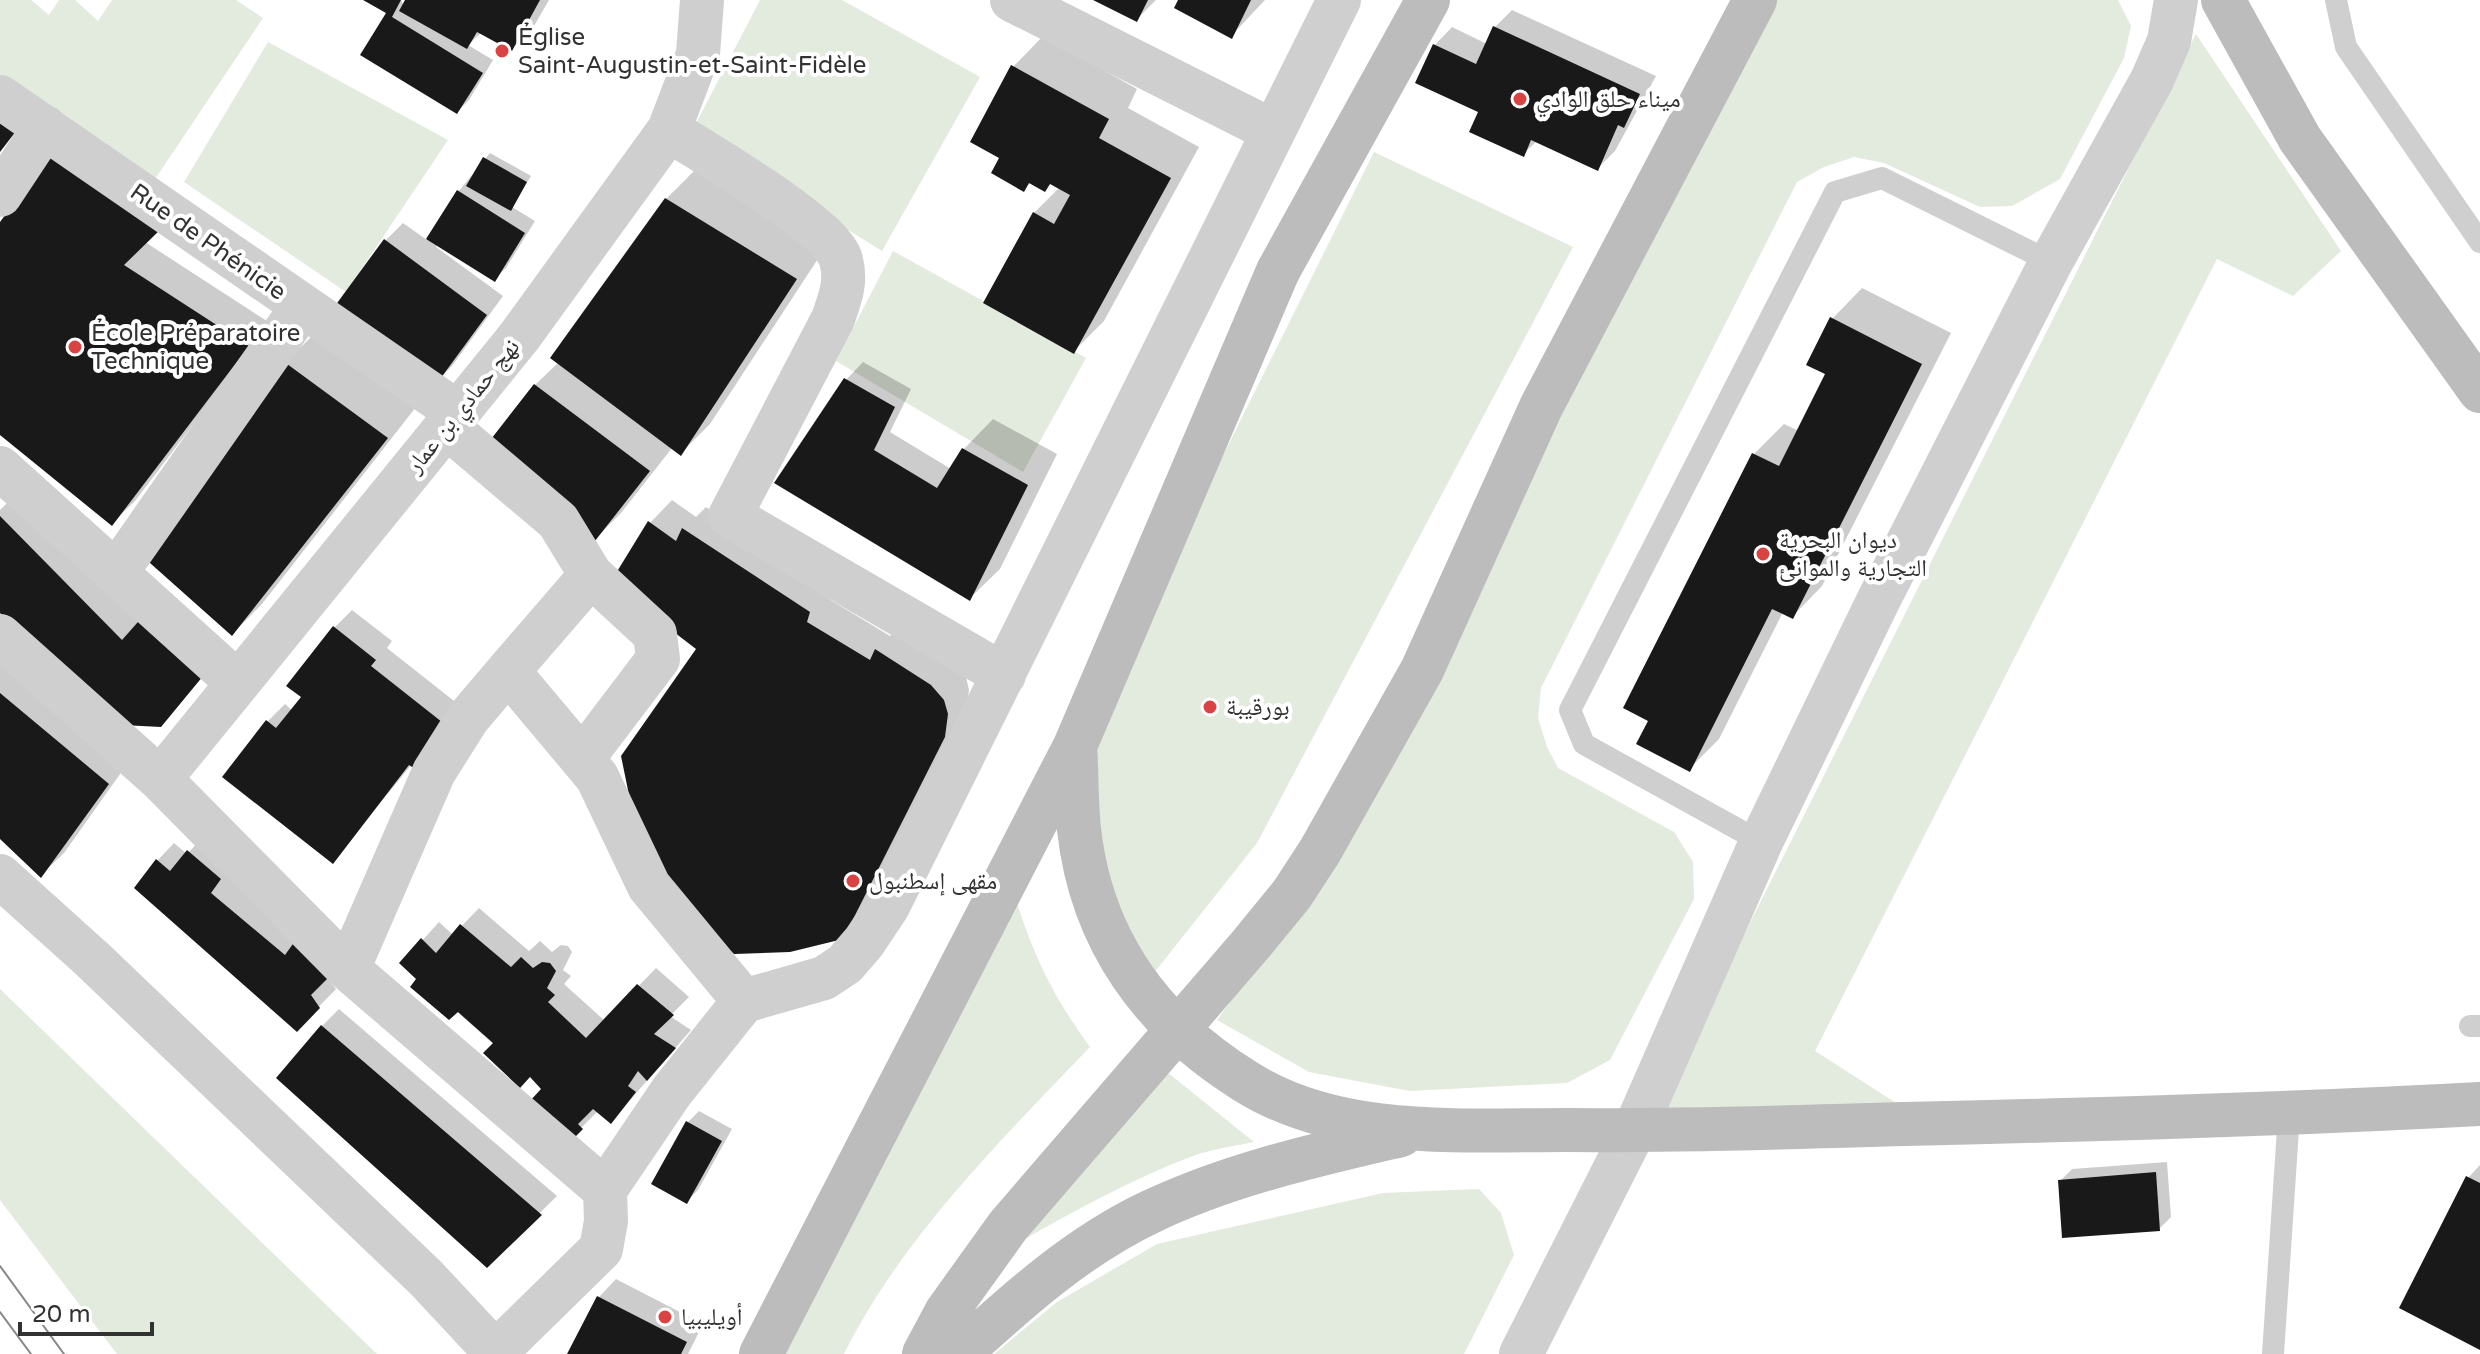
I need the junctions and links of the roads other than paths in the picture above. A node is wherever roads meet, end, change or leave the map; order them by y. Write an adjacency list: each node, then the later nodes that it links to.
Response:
1 (702, 0): 11 (street, نهج حمادي بن عمار)
2 (1339, 0): 12 (street)
3 (1428, 0): 26 (main road)
4 (1755, 0): 33 (main road)
5 (2176, 0): 15 (street)
6 (2223, 0): 17 (main road)
7 (2336, 0): 14 (lane)
8 (1020, 2): 12 (street)
9 (0, 97): 10 (street, Rue de Phénicie)
10 (45, 127): 13 (street); 16 (street, Rue de Phénicie)
11 (669, 130): 18 (street, نهج حمادي بن عمار); 24 (street)
12 (1273, 131): 24 (street)
13 (0, 195)
14 (2480, 242)
15 (2051, 262): 29 (street); 29 (lane)
16 (302, 307): 18 (street, Rue de Phénicie); 20 (street)
17 (2480, 391)
18 (451, 419): 21 (street, Rue de Phénicie); 25 (street, نهج حمادي بن عمار)
19 (0, 468): 20 (street)
20 (116, 573): 25 (street)
21 (591, 575): 23 (street); 27 (street, Rue de Phénicie)
22 (0, 636): 28 (street)
23 (508, 671): 27 (street); 31 (street)
24 (1004, 675): 32 (street)
25 (238, 683): 28 (street, نهج حمادي بن عمار)
26 (1075, 746): 33 (main road); 40 (main road)
27 (583, 758): 32 (street)
28 (160, 779): 31 (street)
29 (1761, 842): 37 (street)
30 (0, 876): 39 (street)
31 (348, 969): 38 (street)
32 (744, 1001): 38 (street)
33 (1177, 1031): 36 (main road); 41 (main road)
34 (2480, 1104): 35 (main road)
35 (2289, 1114): 37 (main road); 44 (lane)
36 (1423, 1130): 37 (main road); 42 (main road)
37 (1634, 1131): 43 (street)
38 (605, 1190): 39 (street)
39 (496, 1353)
40 (761, 1354)
41 (924, 1354)
42 (959, 1354)
43 (1521, 1354)
44 (2273, 1354)

